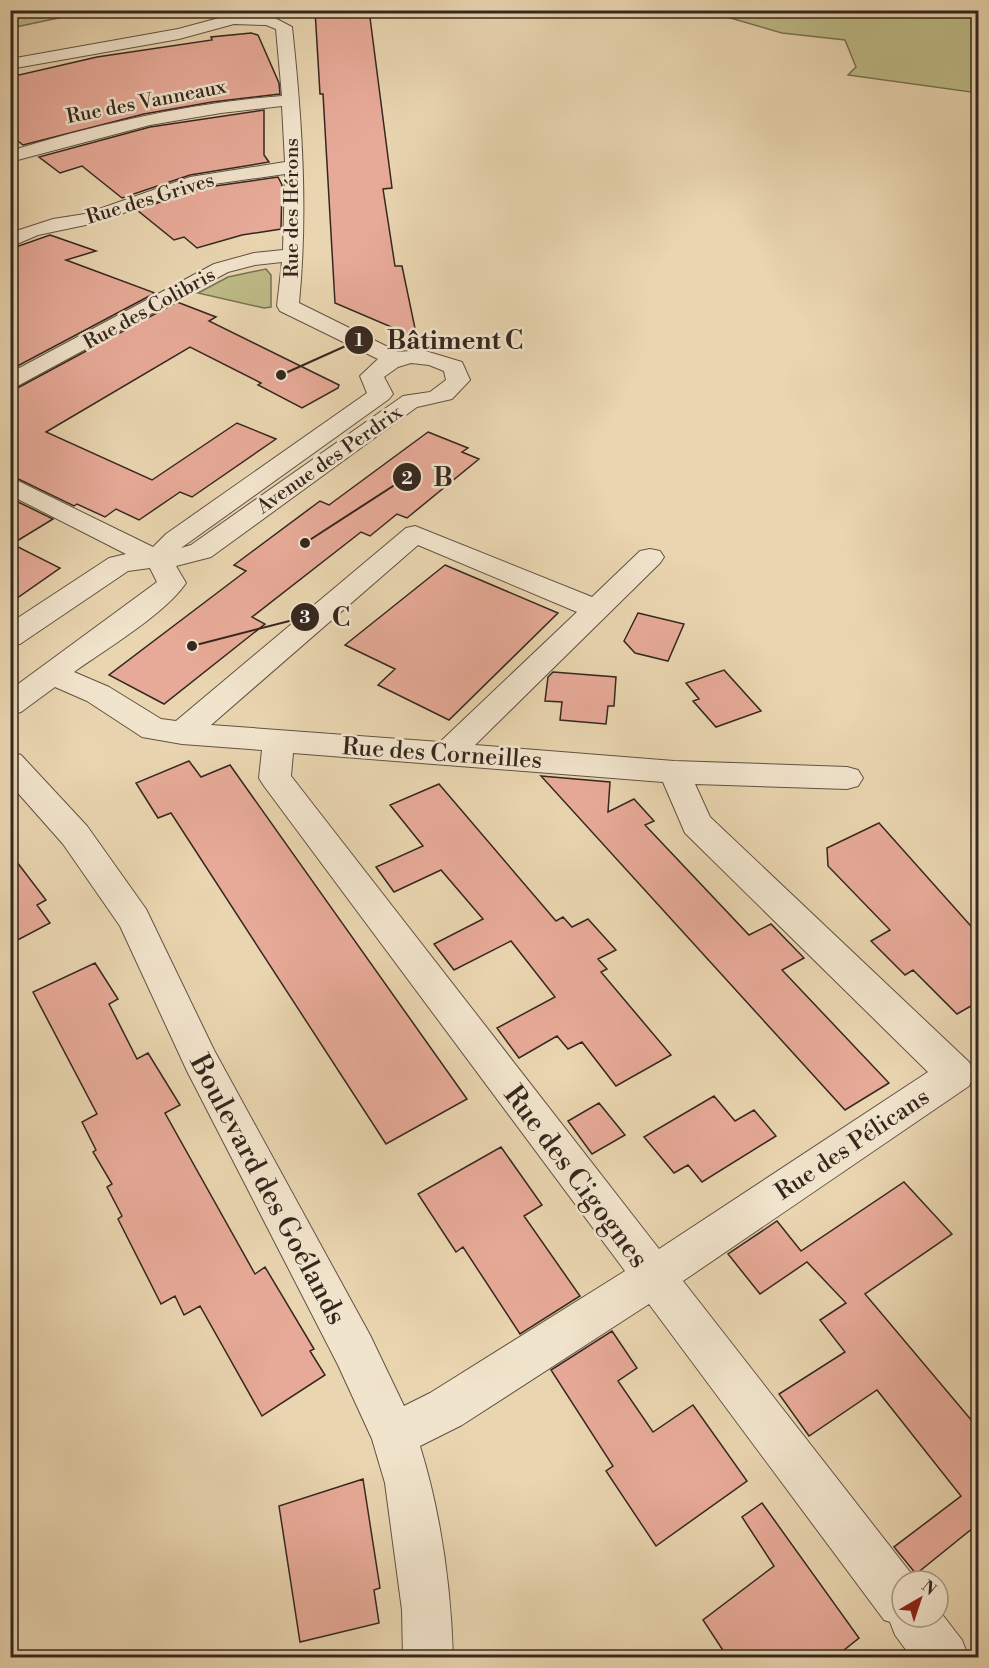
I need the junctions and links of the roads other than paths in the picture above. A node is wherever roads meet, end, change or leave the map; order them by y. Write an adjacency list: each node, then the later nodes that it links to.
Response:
1 (273, 17): 2 (street); 3 (street, Rue des Hérons)
2 (10, 64)
3 (292, 100): 4 (street, Rue des Vanneaux); 5 (street, Rue des Hérons)
4 (10, 157)
5 (292, 167): 6 (street, Rue des Grives); 7 (street, Rue des Hérons)
6 (10, 241)
7 (294, 255): 8 (street, Rue des Hérons); 9 (street, Rue des Colibris)
8 (395, 359): 12 (street, Avenue des Perdrix); 12 (street, Avenue des Perdrix)
9 (10, 383)
10 (10, 485): 12 (street)
11 (650, 557): 13 (street)
12 (160, 561): 14 (street, Avenue des Perdrix); 15 (street)
13 (595, 609): 17 (street); 19 (street)
14 (10, 637)
15 (51, 674): 16 (street); 17 (street, Rue des Corneilles)
16 (10, 705)
17 (182, 733): 18 (street, Rue des Corneilles)
18 (278, 741): 19 (street, Rue des Corneilles); 23 (street, Rue des Cigognes)
19 (448, 753): 21 (street, Rue des Corneilles)
20 (10, 763): 24 (street, Boulevard des Goélands)
21 (674, 772): 22 (street, Rue des Corneilles); 23 (street, Rue des Pélicans)
22 (847, 778)
23 (653, 1277): 24 (street, Rue des Pélicans); 25 (street, Rue des Cigognes)
24 (394, 1435): 27 (street, Boulevard des Goélands)
25 (890, 1586)
26 (922, 1629): 28 (street)
27 (428, 1658)
28 (944, 1658)

